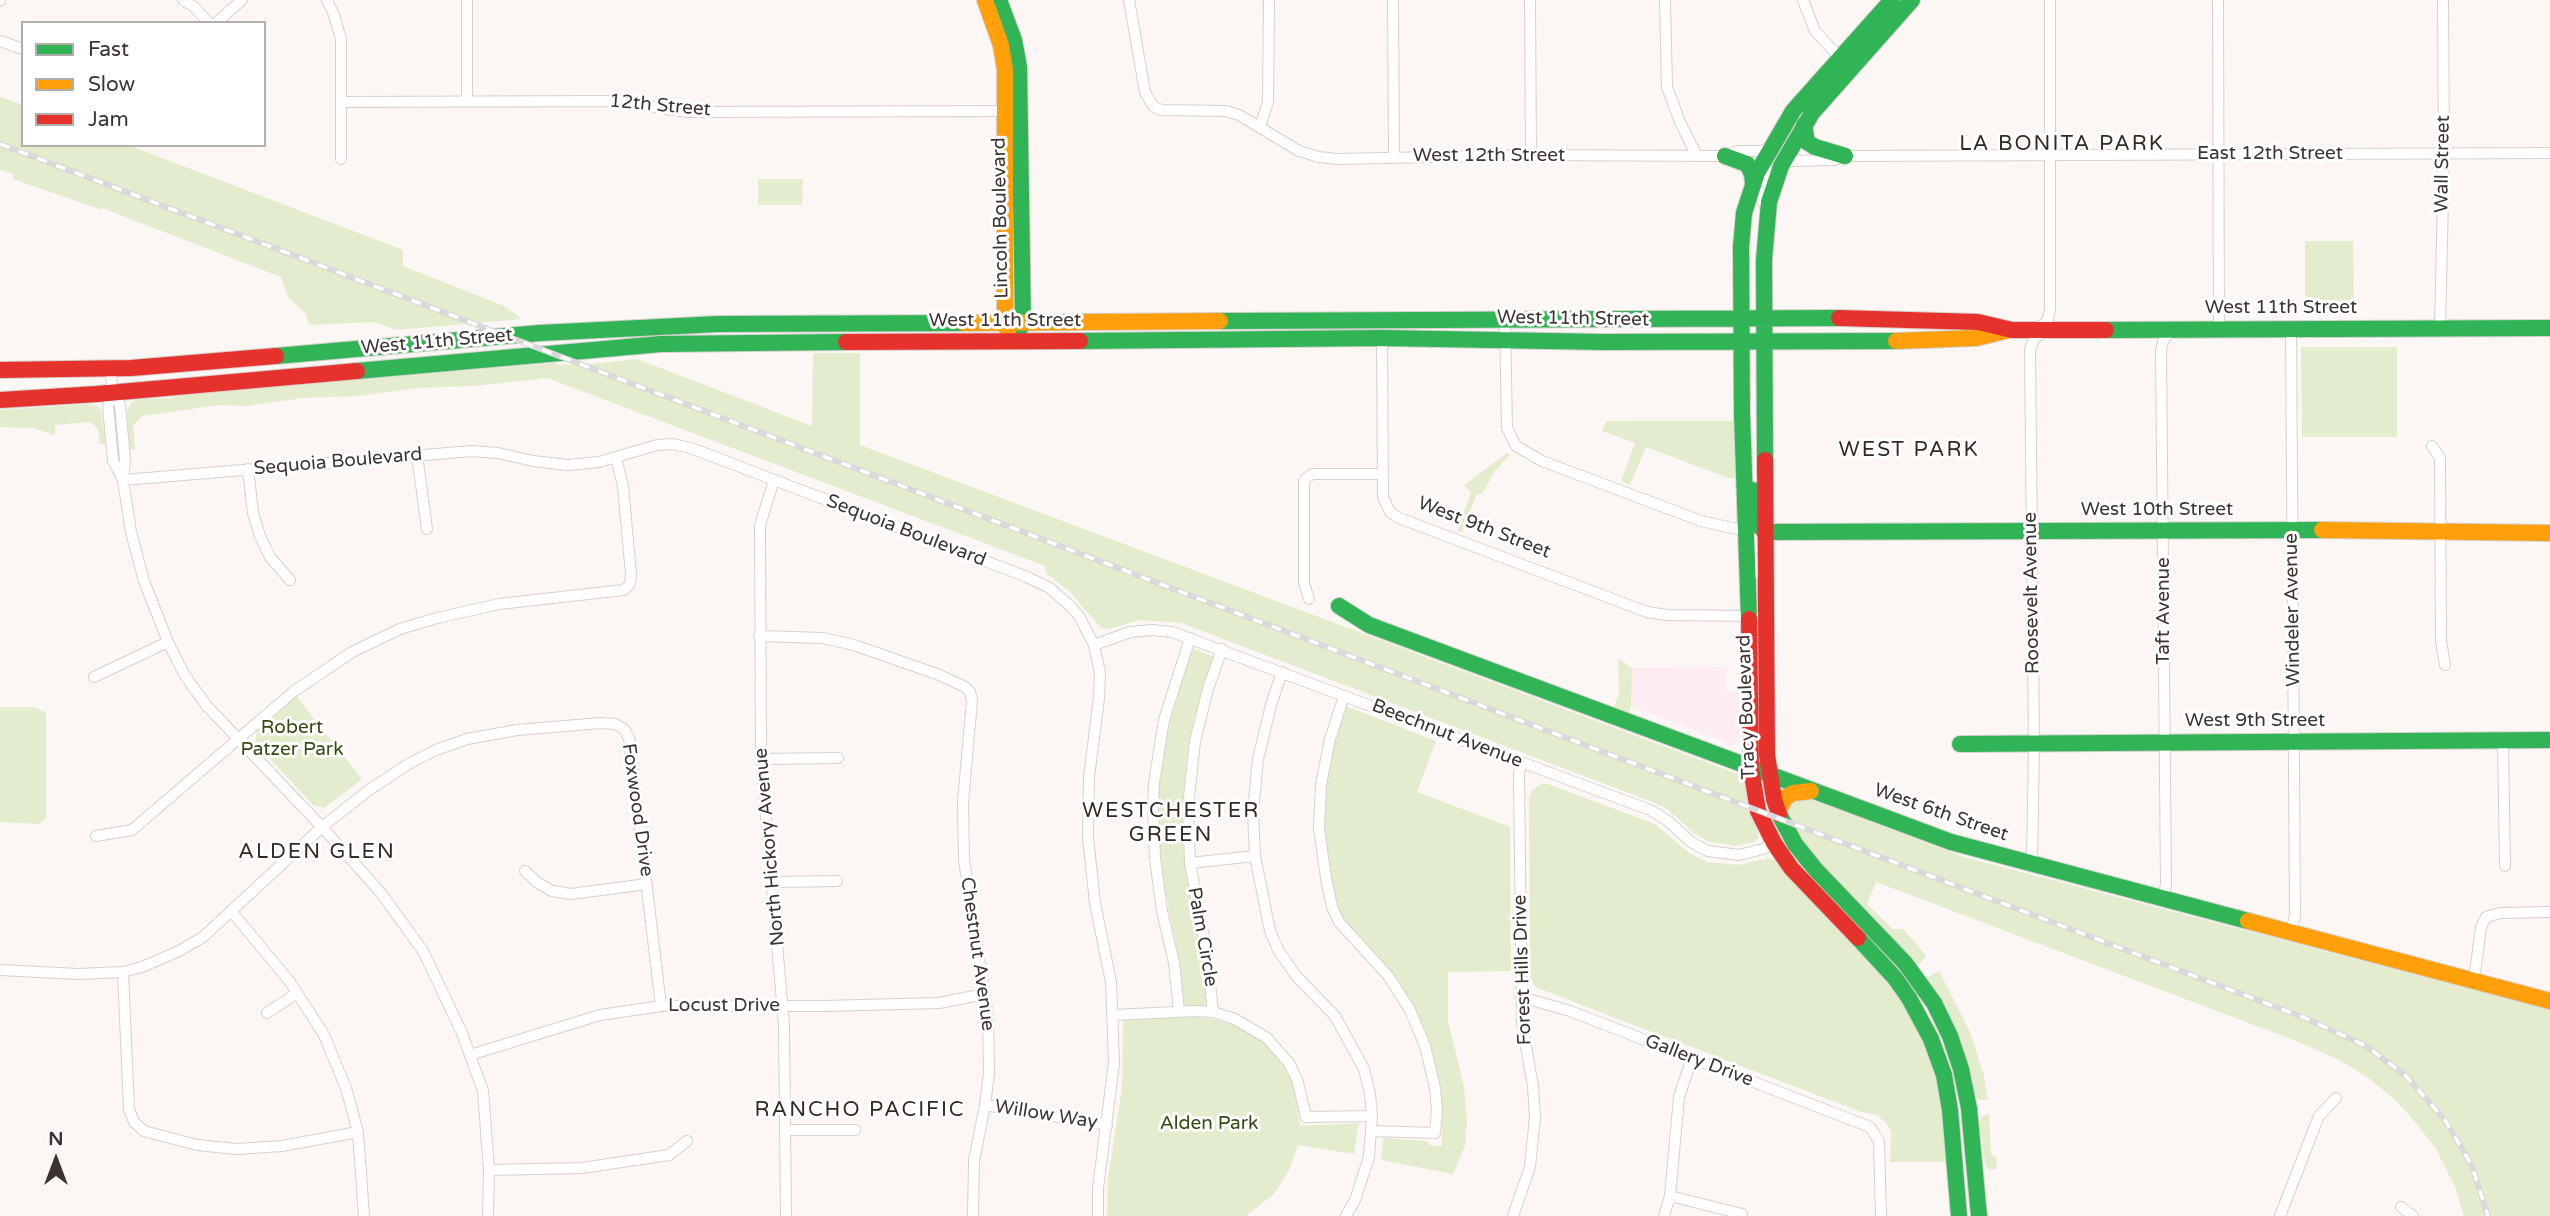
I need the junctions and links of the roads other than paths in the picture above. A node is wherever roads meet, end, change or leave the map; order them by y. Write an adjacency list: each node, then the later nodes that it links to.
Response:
1 (183, 0): 18 (street)
2 (242, 0): 19 (street)
3 (327, 0): 25 (street)
4 (467, 0): 24 (street)
5 (985, 0): 26 (main road, Lincoln Boulevard)
6 (999, 0): 26 (main road, Lincoln Boulevard)
7 (1129, 0): 28 (street)
8 (1269, 0): 28 (street)
9 (1393, 0): 34 (street)
10 (1530, 0): 31 (street)
11 (1665, 0): 35 (street)
12 (1803, 0): 22 (street)
13 (1892, 0): 22 (main road)
14 (1912, 0): 22 (main road)
15 (2050, 0): 32 (street, Roosevelt Avenue)
16 (2218, 0): 33 (street)
17 (2443, 0): 29 (street, Wall Street)
18 (207, 21)
19 (218, 21)
20 (0, 41): 21 (street)
21 (21, 48)
22 (1845, 64): 23 (main road, Tracy Boulevard); 27 (main road, Tracy Boulevard)
23 (1812, 87): 37 (main road, Tracy Boulevard); 40 (street)
24 (467, 100): 25 (street, 12th Street); 26 (street, 12th Street)
25 (341, 102): 39 (street)
26 (1013, 111): 46 (main road, Lincoln Boulevard); 47 (main road, Lincoln Boulevard)
27 (1804, 125): 38 (main road); 40 (main road, Tracy Boulevard)
28 (1260, 127): 34 (street, West 12th Street)
29 (2444, 153): 30 (street, East 12th Street); 33 (street, East 12th Street); 51 (street, Wall Street)
30 (2550, 153)
31 (1531, 155): 34 (street, West 12th Street); 35 (street, West 12th Street)
32 (2050, 155): 33 (street, East 12th Street); 38 (street, East 12th Street); 54 (street, Roosevelt Avenue)
33 (2218, 155): 49 (street)
34 (1394, 156)
35 (1697, 156): 36 (street, West 12th Street)
36 (1726, 156): 37 (street); 41 (main road)
37 (1759, 156): 41 (main road, Tracy Boulevard); 42 (street)
38 (1845, 156): 40 (street, East 12th Street)
39 (341, 159)
40 (1789, 159): 42 (main road, Tracy Boulevard)
41 (1753, 184): 43 (main road, Tracy Boulevard)
42 (1765, 225): 44 (main road, Tracy Boulevard)
43 (1741, 318): 44 (main road, West 11th Street); 45 (main road, West 11th Street); 59 (main road, Tracy Boulevard)
44 (1764, 318): 53 (main road, West 11th Street); 57 (main road, Tracy Boulevard)
45 (1505, 321): 52 (main road, West 11th Street); 56 (street)
46 (1005, 323): 47 (main road, West 11th Street); 58 (main road, Lincoln Boulevard); 60 (main road, West 11th Street)
47 (1023, 324): 52 (main road, West 11th Street); 58 (main road, Lincoln Boulevard)
48 (2550, 328): 51 (main road, West 11th Street)
49 (2219, 329): 50 (main road, West 11th Street); 55 (main road, West 11th Street)
50 (2291, 329): 51 (main road, West 11th Street); 73 (street, Windeler Avenue)
51 (2440, 329)
52 (1382, 330): 56 (main road, West 11th Street); 58 (main road, West 11th Street); 69 (street, West 9th Street)
53 (2012, 330): 54 (main road, West 11th Street); 57 (main road, West 11th Street)
54 (2041, 330): 55 (main road, West 11th Street); 75 (street, Roosevelt Avenue)
55 (2176, 330): 76 (street, Taft Avenue)
56 (1505, 339): 59 (main road, West 11th Street); 74 (street)
57 (1764, 341): 59 (main road, West 11th Street); 77 (main road, Tracy Boulevard)
58 (1011, 342): 62 (main road, West 11th Street)
59 (1741, 342): 68 (main road, Tracy Boulevard)
60 (111, 369): 61 (main road, West 11th Street); 62 (street)
61 (0, 370)
62 (112, 392): 63 (main road, West 11th Street); 70 (street)
63 (0, 400)
64 (2432, 446): 78 (street)
65 (416, 455): 66 (street, Sequoia Boulevard); 67 (street, Sequoia Boulevard); 72 (street)
66 (616, 458): 71 (street, Sequoia Boulevard); 96 (street)
67 (248, 469): 70 (street, Sequoia Boulevard); 80 (street)
68 (1743, 472): 74 (main road, Tracy Boulevard); 77 (main road)
69 (1383, 474): 82 (street); 84 (street, West 9th Street)
70 (123, 480): 87 (street)
71 (774, 480): 85 (street, North Hickory Avenue); 88 (street, Sequoia Boulevard)
72 (427, 529)
73 (2292, 530): 76 (main road, West 10th Street); 78 (main road, West 10th Street); 99 (street, Windeler Avenue)
74 (1746, 531): 81 (street); 84 (main road, Tracy Boulevard)
75 (2032, 531): 76 (main road, West 10th Street); 77 (main road, West 10th Street); 101 (street, Roosevelt Avenue)
76 (2163, 531): 98 (street, Taft Avenue)
77 (1765, 532): 81 (main road, Tracy Boulevard)
78 (2441, 532): 79 (main road, West 10th Street); 90 (street)
79 (2550, 533)
80 (290, 580)
81 (1765, 587): 93 (main road, Tracy Boulevard)
82 (1309, 599)
83 (1339, 606): 105 (main road, West 6th Street)
84 (1749, 614): 93 (street); 105 (main road, Tracy Boulevard)
85 (759, 636): 103 (street, North Hickory Avenue); 129 (street, Chestnut Avenue)
86 (1190, 638): 88 (street, Beechnut Avenue); 89 (street, Beechnut Avenue); 134 (street)
87 (168, 642): 92 (street); 96 (street)
88 (1094, 645): 137 (street, Sequoia Boulevard)
89 (1222, 649): 91 (street, Beechnut Avenue); 114 (street, Palm Circle)
90 (2445, 665)
91 (1282, 672): 94 (street, Beechnut Avenue); 113 (street)
92 (94, 677)
93 (1766, 677): 106 (main road, Tracy Boulevard)
94 (1344, 695): 104 (street, Beechnut Avenue); 146 (street)
95 (2550, 740): 97 (main road, West 9th Street)
96 (238, 741): 109 (street); 111 (street)
97 (2503, 741): 99 (main road, West 9th Street); 116 (street)
98 (2165, 742): 99 (main road, West 9th Street); 101 (main road, West 9th Street); 121 (street, Taft Avenue)
99 (2294, 743): 124 (street, Windeler Avenue)
100 (1960, 744): 101 (main road, West 9th Street)
101 (2034, 744): 115 (street, Roosevelt Avenue)
102 (838, 758): 103 (street)
103 (761, 759): 119 (street, North Hickory Avenue)
104 (1521, 762): 112 (street, Beechnut Avenue); 130 (street, Forest Hills Drive)
105 (1751, 768): 106 (main road, West 6th Street); 112 (main road, Tracy Boulevard)
106 (1769, 774): 107 (main road, West 6th Street); 108 (main road, Tracy Boulevard)
107 (1815, 791): 108 (main road); 115 (main road, West 6th Street)
108 (1778, 812): 110 (main road, Tracy Boulevard)
109 (322, 827): 120 (street, Foxwood Drive); 122 (street, Foxwood Drive); 138 (street)
110 (1789, 834): 112 (street, Beechnut Avenue); 163 (main road, Tracy Boulevard)
111 (96, 836)
112 (1774, 844): 162 (main road, Tracy Boulevard)
113 (1255, 856): 114 (street); 142 (street)
114 (1190, 863): 135 (street, Palm Circle)
115 (2032, 864): 121 (main road, West 6th Street)
116 (2505, 866)
117 (525, 872): 120 (street)
118 (837, 881): 119 (street)
119 (773, 882): 133 (street, North Hickory Avenue)
120 (647, 884): 132 (street, Foxwood Drive)
121 (2162, 898): 124 (main road, West 6th Street)
122 (232, 912): 126 (street, Foxwood Drive); 128 (street)
123 (2550, 912): 127 (street)
124 (2291, 933): 127 (main road, West 6th Street)
125 (0, 970): 126 (street, Foxwood Drive)
126 (122, 972): 147 (street)
127 (2474, 981): 131 (main road, West 6th Street)
128 (297, 993): 136 (street); 147 (street)
129 (984, 994): 133 (street, Locust Drive); 141 (street, Chestnut Avenue)
130 (1521, 997): 139 (street, Gallery Drive); 159 (street, Forest Hills Drive)
131 (2550, 1000)
132 (661, 1006): 133 (street, Locust Drive); 138 (street, Locust Drive)
133 (782, 1006): 144 (street, North Hickory Avenue)
134 (1179, 1011): 135 (street); 137 (street)
135 (1213, 1012): 142 (street, Palm Circle)
136 (267, 1013)
137 (1114, 1015): 143 (street, Sequoia Boulevard)
138 (470, 1055): 149 (street)
139 (1692, 1058): 150 (street); 161 (street, Gallery Drive)
140 (2336, 1098): 164 (street)
141 (985, 1105): 143 (street, Willow Way); 156 (street, Chestnut Avenue)
142 (1372, 1116): 146 (street)
143 (1107, 1125): 157 (street, Sequoia Boulevard)
144 (786, 1130): 145 (street); 155 (street, North Hickory Avenue)
145 (855, 1130)
146 (1371, 1131): 158 (street)
147 (358, 1132): 153 (street)
148 (687, 1142): 149 (street)
149 (489, 1170): 154 (street)
150 (1670, 1196): 152 (street); 160 (street)
151 (2401, 1207): 165 (street)
152 (1742, 1213)
153 (364, 1216)
154 (488, 1216)
155 (786, 1216)
156 (973, 1216)
157 (1098, 1216)
158 (1346, 1216)
159 (1513, 1216)
160 (1664, 1216)
161 (1881, 1216)
162 (1959, 1216)
163 (1979, 1216)
164 (2280, 1216)
165 (2413, 1216)

